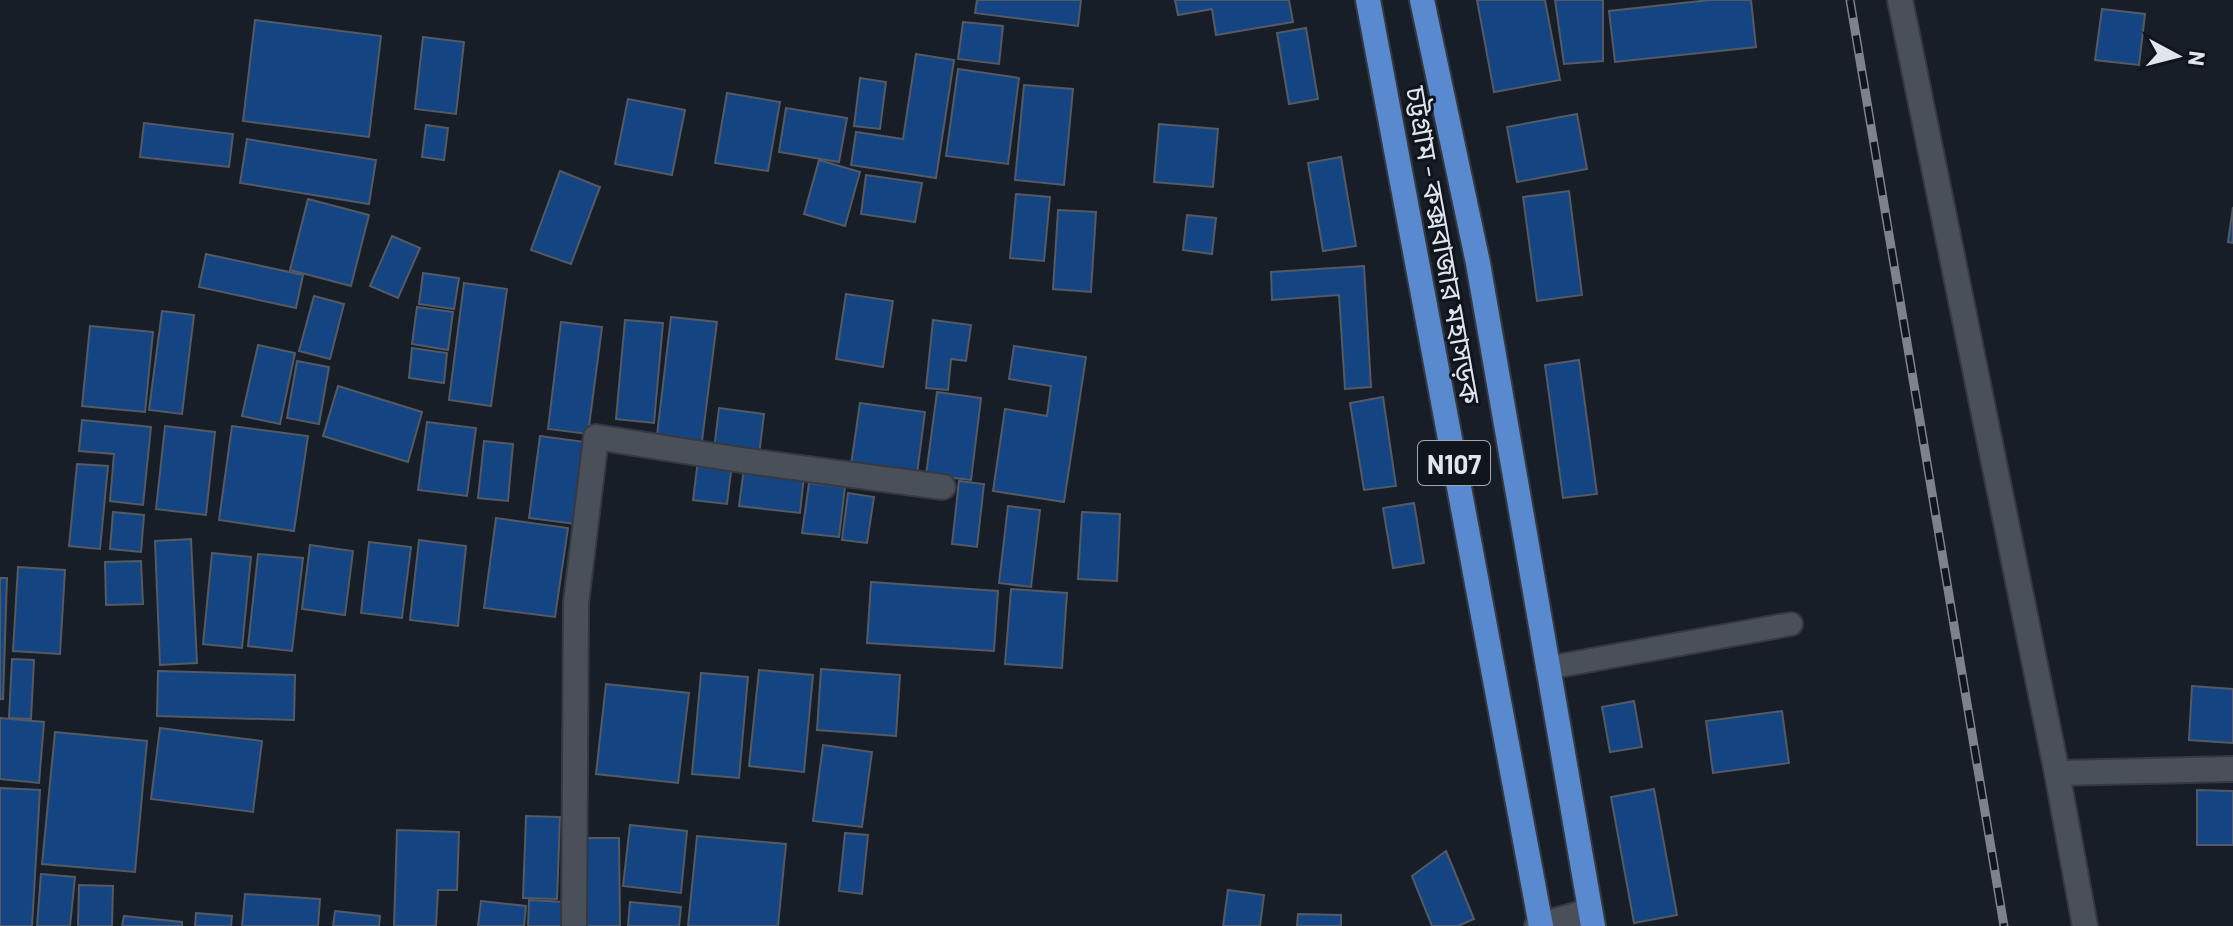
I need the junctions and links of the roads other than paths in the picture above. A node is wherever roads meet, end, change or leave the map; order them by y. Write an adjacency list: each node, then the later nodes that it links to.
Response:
1 (1368, 0): 10 (highway, চট্টগ্রাম - কক্সবাজার মহাসড়ক / N107)
2 (1422, 0): 6 (highway, চট্টগ্রাম - কক্সবাজার মহাসড়ক / N107)
3 (1900, 0): 8 (street)
4 (943, 487): 11 (street)
5 (1791, 624): 6 (lane)
6 (1547, 668): 9 (highway, চট্টগ্রাম - কক্সবাজার মহাসড়ক / N107)
7 (2233, 769): 8 (street)
8 (2057, 773): 12 (street)
9 (1592, 919): 10 (street)
10 (1540, 925)
11 (574, 926)
12 (2085, 926)

